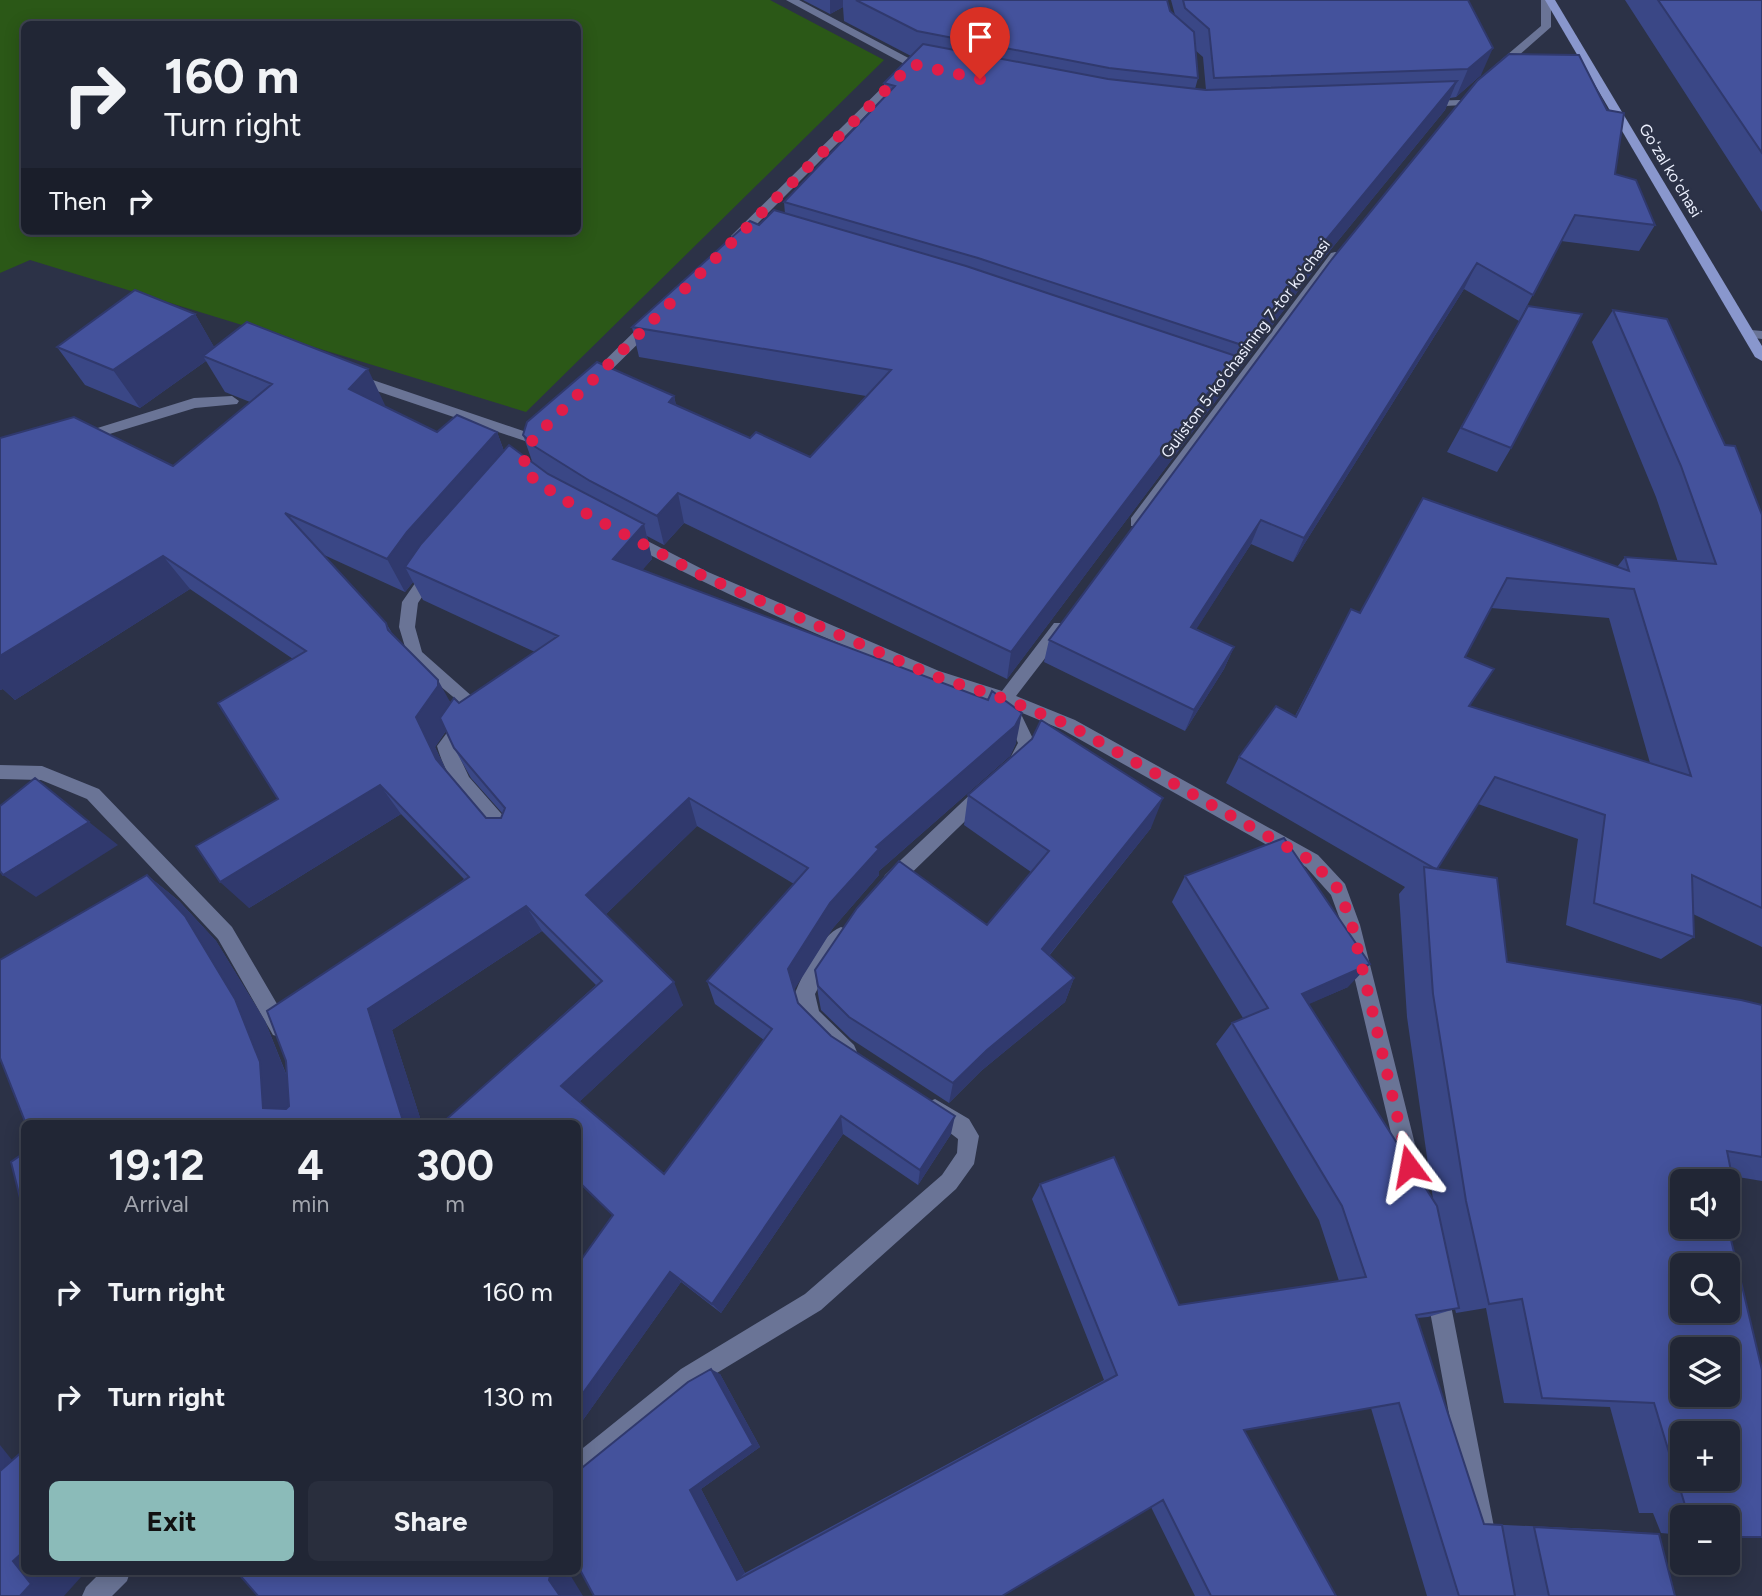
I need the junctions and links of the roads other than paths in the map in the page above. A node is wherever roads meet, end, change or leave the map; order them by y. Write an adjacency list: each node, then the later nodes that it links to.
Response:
1 (791, 0): 3 (street)
2 (1548, 0): 5 (street); 11 (street, Goʻzal koʻchasi)
3 (912, 64): 4 (street); 8 (street)
4 (944, 71)
5 (1483, 81)
6 (1460, 104): 7 (street)
7 (1409, 105)
8 (729, 246)
9 (1341, 249): 19 (street, Guliston 5-koʻchasining 7-tor koʻchasi)
10 (660, 313): 14 (street)
11 (1756, 334): 12 (street, Goʻzal koʻchasi)
12 (1762, 357)
13 (361, 381): 16 (street)
14 (582, 391)
15 (233, 401): 17 (street)
16 (535, 439)
17 (65, 442)
18 (614, 529): 22 (street)
19 (1124, 539)
20 (440, 561): 24 (street)
21 (1067, 618): 22 (street)
22 (1005, 699): 25 (street); 30 (street)
23 (0, 772): 27 (street)
24 (510, 836)
25 (877, 896)
26 (851, 925): 28 (street)
27 (288, 1048)
28 (864, 1063)
29 (919, 1099): 32 (street)
30 (1419, 1206)
31 (1434, 1273): 33 (street)
32 (581, 1464)
33 (1485, 1542)
34 (115, 1575): 35 (street)
35 (95, 1596)

